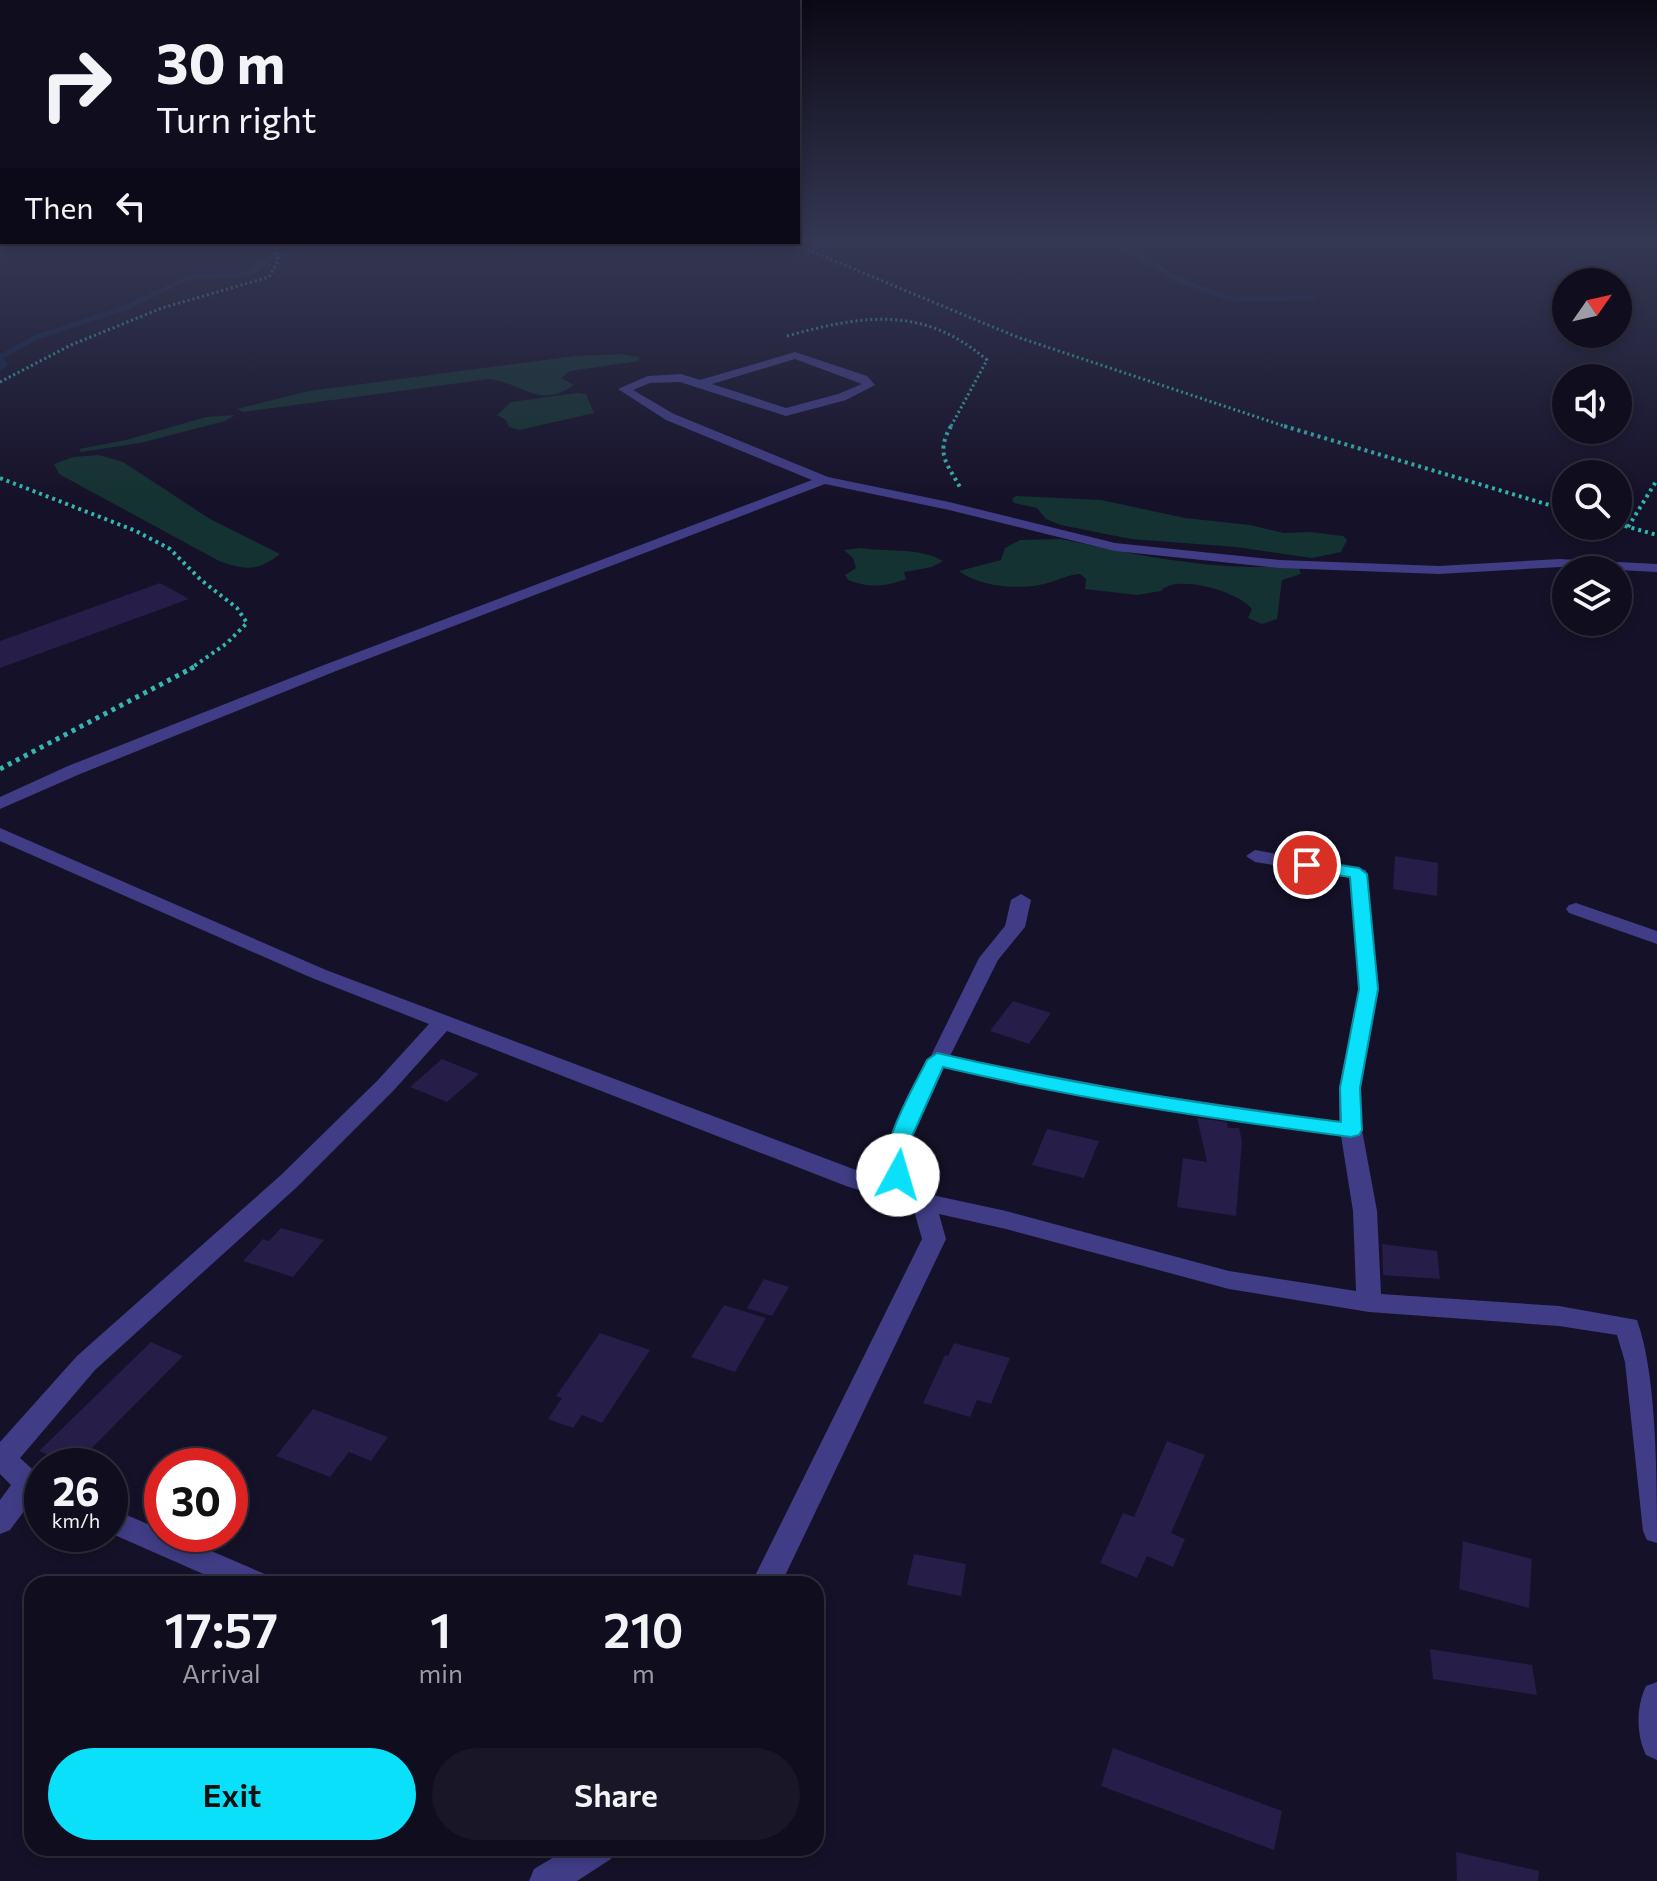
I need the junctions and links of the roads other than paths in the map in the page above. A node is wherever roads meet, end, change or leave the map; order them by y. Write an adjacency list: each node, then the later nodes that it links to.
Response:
1 (701, 384): 1 (street); 2 (street)
2 (824, 480): 3 (street); 4 (street)
3 (1657, 568)
4 (0, 804)
5 (0, 834): 10 (street)
6 (1255, 856): 12 (street)
7 (1021, 900): 11 (street)
8 (1576, 909): 9 (street)
9 (1657, 938)
10 (444, 1021): 13 (street); 15 (street)
11 (937, 1060): 12 (street); 13 (street)
12 (1351, 1130): 14 (street)
13 (924, 1202): 14 (street); 22 (street)
14 (1369, 1303): 20 (street)
15 (2, 1457): 16 (street)
16 (24, 1477)
17 (24, 1498): 18 (street)
18 (0, 1522)
19 (128, 1528): 21 (street)
20 (1657, 1531)
21 (239, 1576)
22 (770, 1576)
23 (1657, 1696): 24 (street)
24 (1657, 1745)
25 (586, 1856): 26 (street)
26 (546, 1881)

